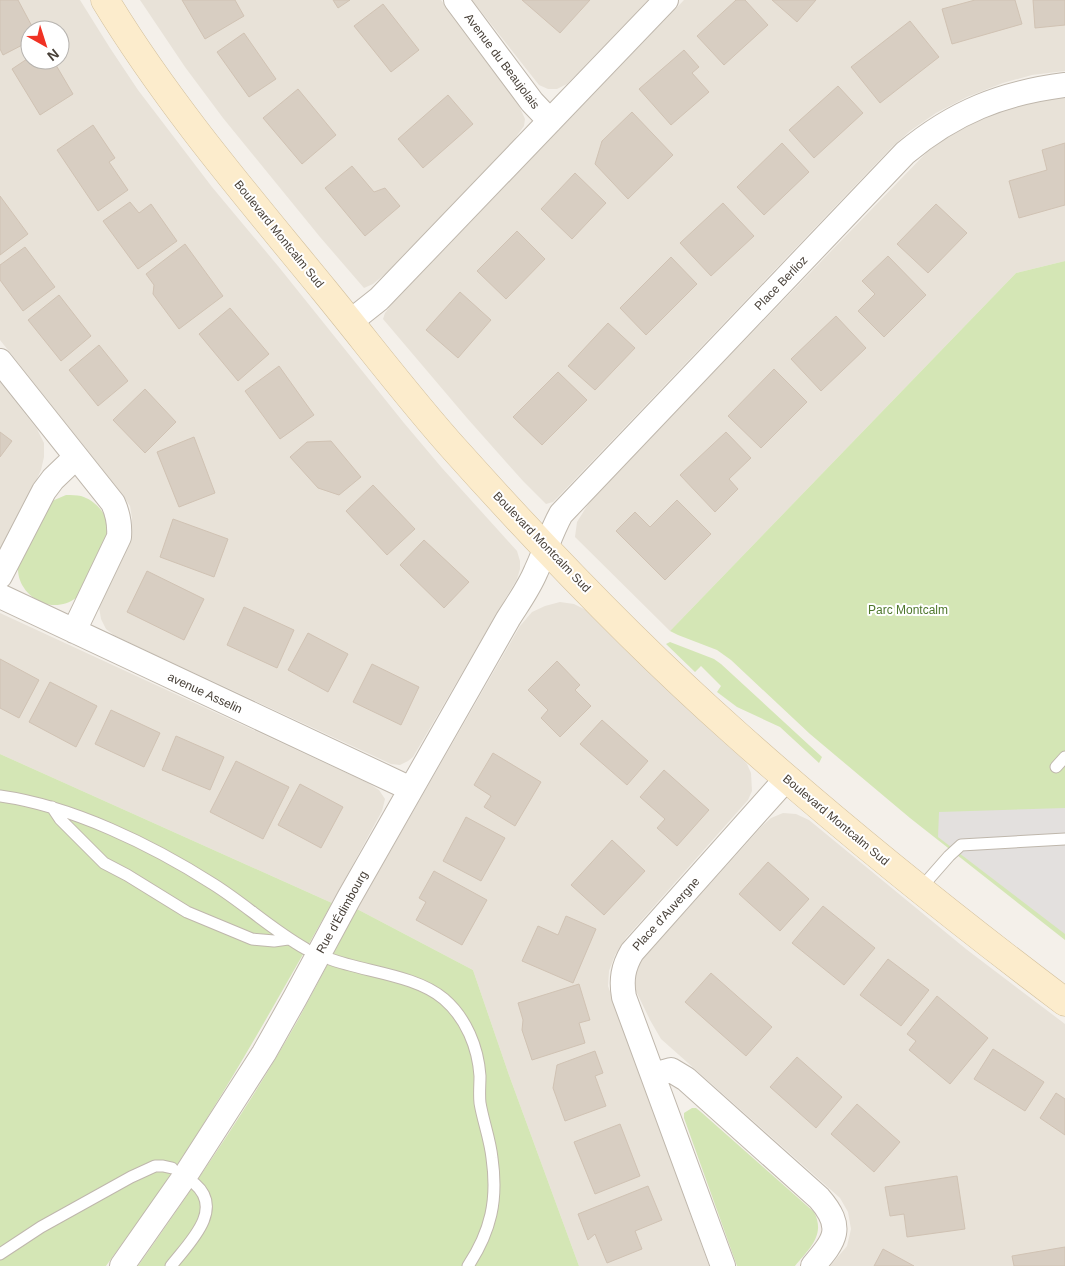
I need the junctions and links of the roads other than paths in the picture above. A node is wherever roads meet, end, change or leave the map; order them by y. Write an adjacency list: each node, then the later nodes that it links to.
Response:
1 (105, 0): 6 (street, Boulevard Montcalm Sud)
2 (456, 0): 5 (street, Avenue du Beaujolais)
3 (666, 0): 5 (street)
4 (1065, 85): 9 (street, Place Berlioz)
5 (550, 121): 6 (street)
6 (350, 322): 9 (street, Boulevard Montcalm Sud)
7 (0, 361): 8 (street)
8 (76, 457): 10 (street); 12 (street)
9 (546, 548): 15 (street, Boulevard Montcalm Sud); 16 (street, Rue d'Édimbourg)
10 (0, 576)
11 (0, 596): 12 (street, avenue Asselin)
12 (74, 631): 16 (street, avenue Asselin)
13 (1065, 757): 14 (lane)
14 (1056, 767)
15 (787, 778): 20 (street, Boulevard Montcalm Sud); 25 (street, Place d'Auvergne)
16 (411, 789): 29 (street, Rue d'Édimbourg)
17 (0, 796): 18 (lane)
18 (52, 807): 21 (lane); 21 (lane)
19 (1065, 839): 20 (lane)
20 (920, 889): 24 (street, Boulevard Montcalm Sud)
21 (288, 938): 22 (lane)
22 (306, 948)
23 (330, 959): 31 (lane)
24 (1065, 1002)
25 (653, 1074): 32 (street, Place d'Auvergne); 33 (street)
26 (172, 1168): 28 (lane)
27 (195, 1184): 30 (lane)
28 (0, 1254)
29 (122, 1266)
30 (171, 1266)
31 (468, 1266)
32 (723, 1266)
33 (813, 1266)

